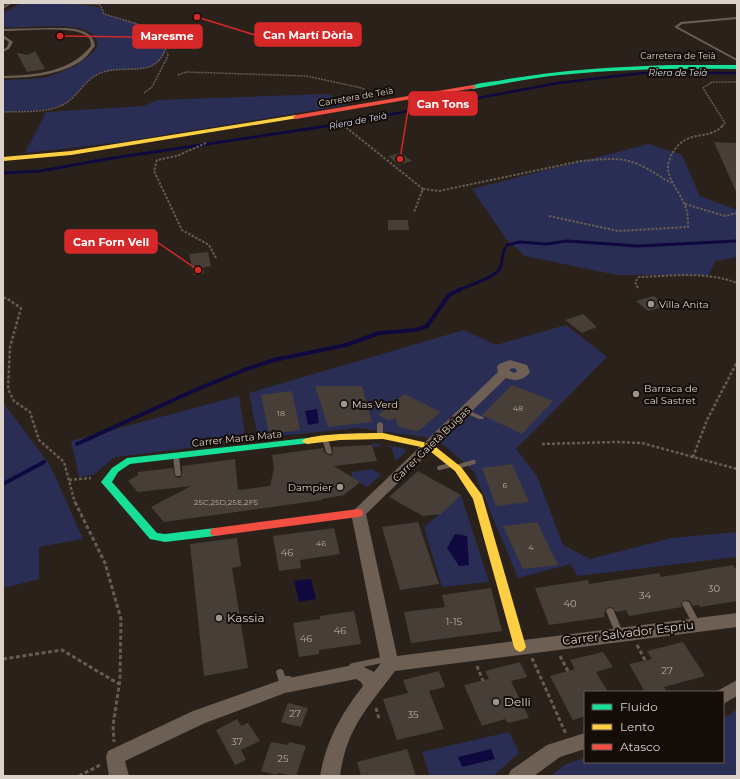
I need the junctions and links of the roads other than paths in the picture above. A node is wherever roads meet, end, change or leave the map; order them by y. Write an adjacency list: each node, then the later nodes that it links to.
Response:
1 (10, 3): 2 (lane)
2 (3, 8)
3 (737, 18): 7 (lane)
4 (3, 30): 9 (lane)
5 (3, 36): 6 (lane)
6 (3, 51)
7 (737, 60)
8 (737, 67): 10 (street, Carretera de Teià)
9 (3, 77)
10 (3, 159)
11 (504, 373): 12 (street, Carrer Gaietà Buïgas)
12 (465, 411): 13 (lane); 17 (street, Carrer Gaietà Buïgas)
13 (481, 418)
14 (380, 424): 15 (lane)
15 (380, 436): 16 (street, Carrer Marta Mata); 17 (street, Carrer Marta Mata)
16 (326, 439): 18 (lane); 19 (street, Carrer Marta Mata)
17 (429, 446): 21 (street, Carrer Marta Mata); 24 (street, Carrer Gaietà Buïgas)
18 (329, 452)
19 (176, 456): 23 (lane); 24 (street, Carrer Marta Mata)
20 (473, 462): 21 (lane)
21 (454, 466): 22 (lane); 30 (street, Carrer Marta Mata)
22 (440, 468)
23 (178, 474)
24 (358, 513): 31 (street)
25 (686, 604): 28 (lane)
26 (610, 611): 29 (lane)
27 (737, 620): 28 (street, Carrer Salvador Espriu)
28 (697, 625): 29 (street, Carrer Salvador Espriu)
29 (620, 634): 30 (street, Carrer Salvador Espriu)
30 (523, 647): 31 (street, Carrer Salvador Espriu)
31 (389, 662): 32 (lane); 35 (street)
32 (280, 672)
33 (737, 687): 34 (street)
34 (724, 695)
35 (373, 696): 37 (street); 38 (street)
36 (578, 743): 39 (street)
37 (119, 776)
38 (330, 776)
39 (518, 776)

